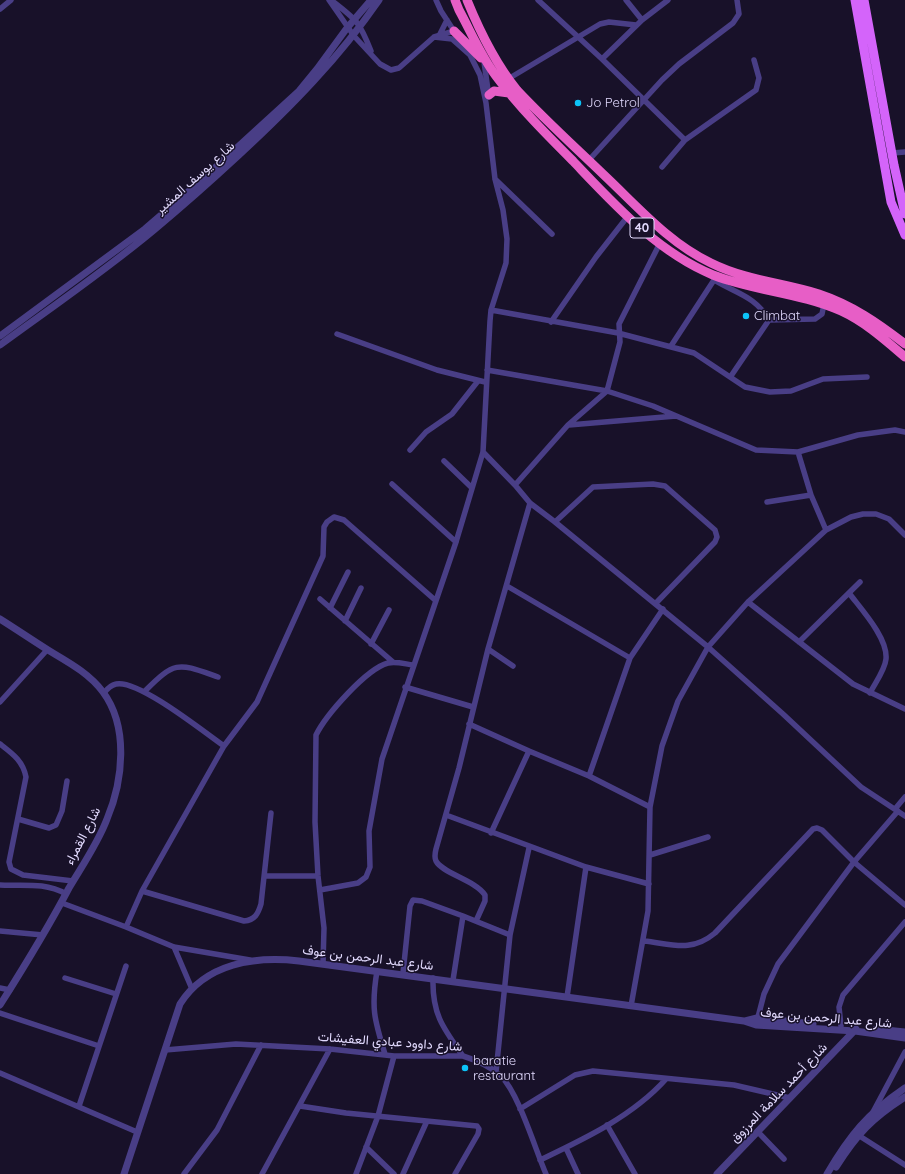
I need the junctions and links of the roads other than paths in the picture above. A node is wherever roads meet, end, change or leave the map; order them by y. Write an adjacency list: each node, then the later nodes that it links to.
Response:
1 (11, 0): 14 (street)
2 (330, 0): 15 (street); 20 (street)
3 (371, 0): 15 (street, شارع يوسف المشير)
4 (380, 0): 19 (street, شارع يوسف المشير)
5 (436, 0): 16 (street)
6 (455, 0): 30 (highway, 40)
7 (467, 0): 31 (highway, 40)
8 (538, 0): 25 (street)
9 (626, 0): 17 (street)
10 (668, 0): 17 (street)
11 (737, 0): 34 (street)
12 (855, 0): 44 (main road)
13 (864, 0): 37 (main road)
14 (0, 9)
15 (355, 18): 19 (street); 20 (street, شارع يوسف المشير)
16 (447, 20): 21 (street); 22 (street)
17 (642, 20): 18 (street)
18 (636, 25): 25 (street); 27 (street)
19 (361, 26): 23 (street, شارع يوسف المشير); 26 (street)
20 (347, 28): 23 (street); 53 (street, شارع يوسف المشير)
21 (454, 31): 22 (street); 28 (highway)
22 (440, 34): 24 (street)
23 (354, 36): 26 (street); 55 (street, شارع يوسف المشير)
24 (434, 37): 26 (street); 33 (street)
25 (578, 37): 27 (street); 31 (street)
26 (372, 53)
27 (602, 59): 34 (street)
28 (484, 60): 30 (highway); 33 (street)
29 (754, 60): 35 (street)
30 (491, 67): 32 (highway, 40)
31 (508, 79): 38 (highway, 40)
32 (509, 92): 33 (highway); 42 (highway, 40)
33 (488, 99): 40 (street)
34 (642, 100): 35 (street); 38 (street)
35 (686, 140): 39 (street)
36 (905, 152): 37 (street)
37 (892, 153): 41 (main road)
38 (588, 160): 54 (highway, 40)
39 (662, 167)
40 (495, 179): 43 (street); 48 (street)
41 (905, 214)
42 (628, 216): 45 (highway, 40); 50 (street)
43 (552, 234)
44 (905, 235)
45 (660, 243): 46 (highway, 40); 51 (street)
46 (714, 278): 47 (highway, 40); 49 (street); 56 (street)
47 (824, 304): 49 (street); 57 (highway, 40)
48 (491, 310): 50 (street); 58 (street)
49 (769, 320): 59 (street)
50 (551, 322): 51 (street)
51 (618, 333): 56 (street); 63 (street)
52 (337, 334): 61 (street)
53 (0, 336)
54 (905, 344)
55 (0, 345)
56 (671, 346): 59 (street)
57 (905, 357)
58 (487, 370): 62 (street); 63 (street)
59 (731, 376): 60 (street)
60 (867, 376)
61 (478, 381): 62 (street); 67 (street)
62 (486, 382): 68 (street)
63 (607, 391): 64 (street); 65 (street)
64 (677, 416): 65 (street); 69 (street)
65 (568, 425): 72 (street)
66 (905, 432): 69 (street)
67 (410, 450)
68 (483, 452): 72 (street); 73 (street)
69 (798, 452): 74 (street)
70 (444, 461): 73 (street)
71 (392, 484): 80 (street)
72 (515, 485): 76 (street)
73 (471, 487): 80 (street)
74 (811, 496): 75 (street); 78 (street)
75 (767, 502)
76 (530, 503): 77 (street); 83 (street)
77 (555, 522): 89 (street); 89 (street)
78 (826, 530): 79 (street); 88 (street)
79 (905, 535)
80 (456, 542): 87 (street)
81 (348, 572): 90 (street)
82 (860, 582): 85 (street)
83 (507, 586): 98 (street); 100 (street)
84 (361, 588): 94 (street)
85 (849, 593): 95 (street); 108 (street)
86 (320, 599): 90 (street)
87 (435, 600): 102 (street); 114 (street)
88 (748, 602): 95 (street); 97 (street)
89 (656, 604): 91 (street)
90 (330, 608): 94 (street)
91 (662, 609): 97 (street); 100 (street)
92 (389, 610): 96 (street)
93 (0, 619): 99 (street, شارع القمراء)
94 (345, 621): 96 (street)
95 (800, 642): 108 (street)
96 (371, 644): 101 (street)
97 (708, 647): 119 (street); 120 (street)
98 (488, 649): 103 (street); 110 (street)
99 (47, 650): 107 (street, شارع القمراء); 109 (street)
100 (630, 658): 116 (street)
101 (393, 662): 102 (street); 132 (street)
102 (413, 665): 105 (street)
103 (513, 666)
104 (218, 677): 106 (street)
105 (405, 687): 110 (street); 136 (street)
106 (145, 691): 107 (street); 114 (street)
107 (104, 693): 133 (street, شارع القمراء)
108 (870, 693): 111 (street)
109 (0, 702)
110 (473, 707): 112 (street)
111 (905, 709)
112 (469, 724): 115 (street); 122 (street)
113 (0, 744): 124 (street)
114 (224, 746): 137 (street)
115 (529, 752): 116 (street); 125 (street)
116 (589, 776): 119 (street)
117 (66, 781): 124 (street)
118 (905, 797): 120 (street)
119 (650, 807): 128 (street)
120 (897, 810): 123 (street); 129 (street)
121 (271, 814): 131 (street)
122 (446, 815): 125 (street); 142 (street)
123 (905, 816)
124 (18, 819): 133 (street)
125 (491, 833): 127 (street)
126 (708, 837): 128 (street)
127 (529, 848): 130 (street); 146 (street)
128 (650, 855): 134 (street)
129 (854, 862): 140 (street); 148 (street); 167 (street)
130 (586, 867): 134 (street); 163 (street)
131 (265, 876): 132 (street); 137 (street)
132 (318, 876): 136 (street)
133 (73, 881): 138 (street, شارع القمراء)
134 (649, 884): 148 (street)
135 (0, 885): 138 (street)
136 (320, 890): 151 (street)
137 (142, 891): 144 (street)
138 (66, 894): 139 (street, شارع القمراء)
139 (62, 903): 144 (street); 147 (street, شارع القمراء)
140 (905, 905)
141 (463, 916): 142 (street); 154 (street); 157 (street)
142 (476, 921): 146 (street)
143 (905, 922): 168 (street)
144 (126, 927): 149 (street)
145 (0, 931): 147 (street)
146 (510, 934): 159 (street)
147 (43, 935): 161 (street, شارع القمراء)
148 (644, 941): 165 (street)
149 (174, 948): 150 (street); 160 (street)
150 (250, 960): 151 (street, شارع عبد الرحمن بن عوف); 160 (street, شارع عبد الرحمن بن عوف)
151 (323, 964): 153 (street, شارع عبد الرحمن بن عوف)
152 (126, 966): 162 (street)
153 (377, 971): 154 (street, شارع عبد الرحمن بن عوف); 177 (street)
154 (403, 973): 156 (street, شارع عبد الرحمن بن عوف)
155 (65, 978): 162 (street)
156 (433, 978): 157 (street, شارع عبد الرحمن بن عوف); 179 (street)
157 (453, 980): 159 (street, شارع عبد الرحمن بن عوف)
158 (0, 988): 161 (street)
159 (504, 988): 163 (street, شارع عبد الرحمن بن عوف); 180 (street)
160 (192, 989): 175 (street, شارع عبد الرحمن بن عوف)
161 (10, 990): 164 (street, شارع القمراء)
162 (116, 994): 173 (street)
163 (567, 997): 165 (street, شارع عبد الرحمن بن عوف)
164 (0, 1005)
165 (631, 1006): 167 (street, شارع عبد الرحمن بن عوف)
166 (0, 1013): 173 (street)
167 (757, 1021): 168 (street, شارع عبد الرحمن بن عوف); 169 (street, شارع عبد الرحمن بن عوف)
168 (841, 1026): 169 (street, شارع عبد الرحمن بن عوف)
169 (856, 1029): 170 (street, شارع عبد الرحمن بن عوف); 171 (street, شارع عبد الرحمن بن عوف); 185 (street, شارع أحمد سلامة المرزوق)
170 (905, 1032)
171 (905, 1038)
172 (261, 1045): 174 (street, شارع داوود عبادي العفيشات); 175 (street, شارع داوود عبادي العفيشات); 202 (street)
173 (99, 1046): 186 (street)
174 (330, 1049): 177 (street, شارع داوود عبادي العفيشات); 187 (street)
175 (165, 1050): 193 (street, شارع عبد الرحمن بن عوف)
176 (905, 1052): 189 (street)
177 (385, 1054): 178 (street, شارع داوود عبادي العفيشات)
178 (394, 1056): 179 (street, شارع داوود عبادي العفيشات); 190 (street)
179 (463, 1056): 180 (street, شارع داوود عبادي العفيشات)
180 (496, 1072): 188 (street, شارع داوود عبادي العفيشات)
181 (0, 1073): 186 (street)
182 (666, 1079): 185 (street); 188 (street); 192 (street)
183 (905, 1088): 189 (street)
184 (905, 1097): 195 (street)
185 (790, 1098): 194 (street, شارع أحمد سلامة المرزوق)
186 (79, 1106): 193 (street)
187 (300, 1106): 190 (street); 203 (street)
188 (520, 1108): 199 (street, شارع داوود عبادي العفيشات)
189 (872, 1112): 212 (street)
190 (378, 1116): 191 (street); 196 (street)
191 (427, 1121): 206 (street); 207 (street)
192 (607, 1125): 197 (street); 210 (street)
193 (137, 1132): 201 (street, شارع عبد الرحمن بن عوف)
194 (758, 1132): 198 (street); 211 (street, شارع أحمد سلامة المرزوق)
195 (858, 1135): 200 (street); 213 (street)
196 (366, 1147): 204 (street); 205 (street)
197 (566, 1148): 199 (street); 209 (street)
198 (784, 1159)
199 (540, 1160): 208 (street, شارع داوود عبادي العفيشات)
200 (905, 1165)
201 (124, 1174)
202 (184, 1174)
203 (262, 1174)
204 (356, 1174)
205 (394, 1174)
206 (403, 1174)
207 (455, 1174)
208 (546, 1174)
209 (578, 1174)
210 (635, 1174)
211 (717, 1174)
212 (827, 1174)
213 (832, 1174)

